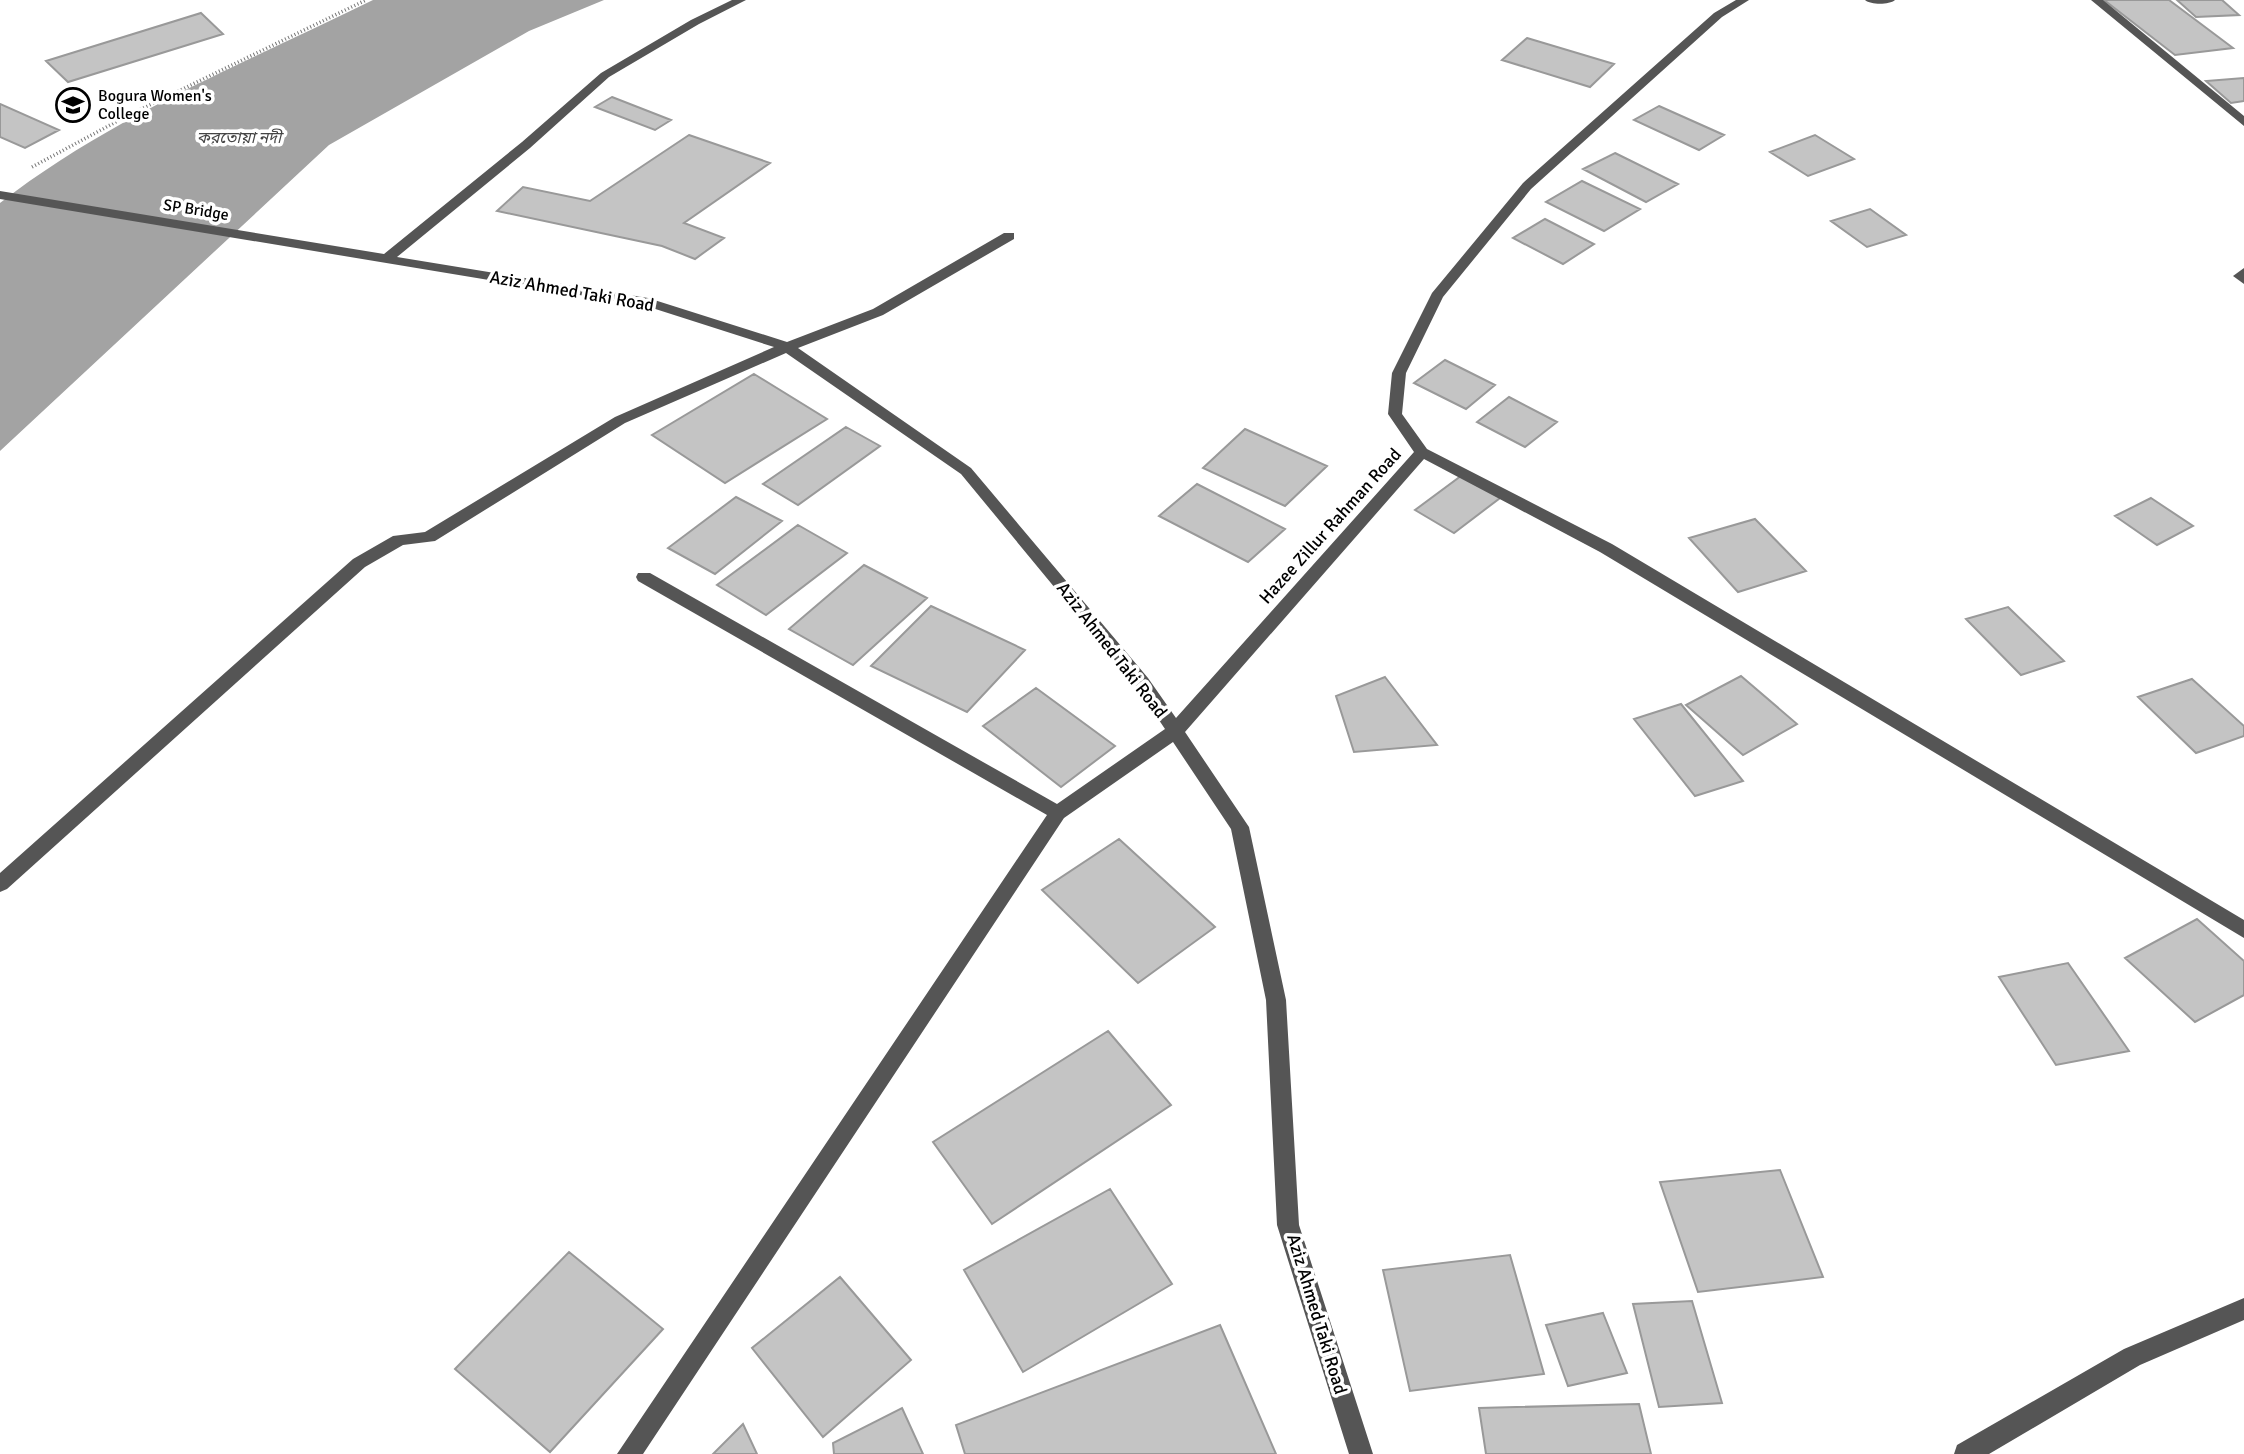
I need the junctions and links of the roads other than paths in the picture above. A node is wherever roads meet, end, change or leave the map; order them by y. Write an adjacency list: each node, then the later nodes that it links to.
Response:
1 (741, 0): 9 (street)
2 (1744, 0): 13 (street, Hazee Zillur Rahman Road)
3 (1870, 0): 4 (street)
4 (1890, 0)
5 (2096, 0): 6 (street)
6 (2244, 122)
7 (0, 195): 9 (street, SP Bridge)
8 (1009, 236): 12 (street)
9 (387, 259): 12 (street, Aziz Ahmed Taki Road)
10 (2244, 272): 11 (street)
11 (2244, 280)
12 (788, 346): 15 (street, Aziz Ahmed Taki Road); 17 (street)
13 (1422, 452): 15 (street, Hazee Zillur Rahman Road); 18 (street)
14 (644, 577): 16 (street)
15 (1175, 731): 16 (street, Hazee Zillur Rahman Road); 21 (street, Aziz Ahmed Taki Road)
16 (1058, 813): 20 (street)
17 (0, 884)
18 (2244, 930)
19 (2244, 1309): 22 (street)
20 (629, 1454)
21 (1361, 1454)
22 (1966, 1454)

